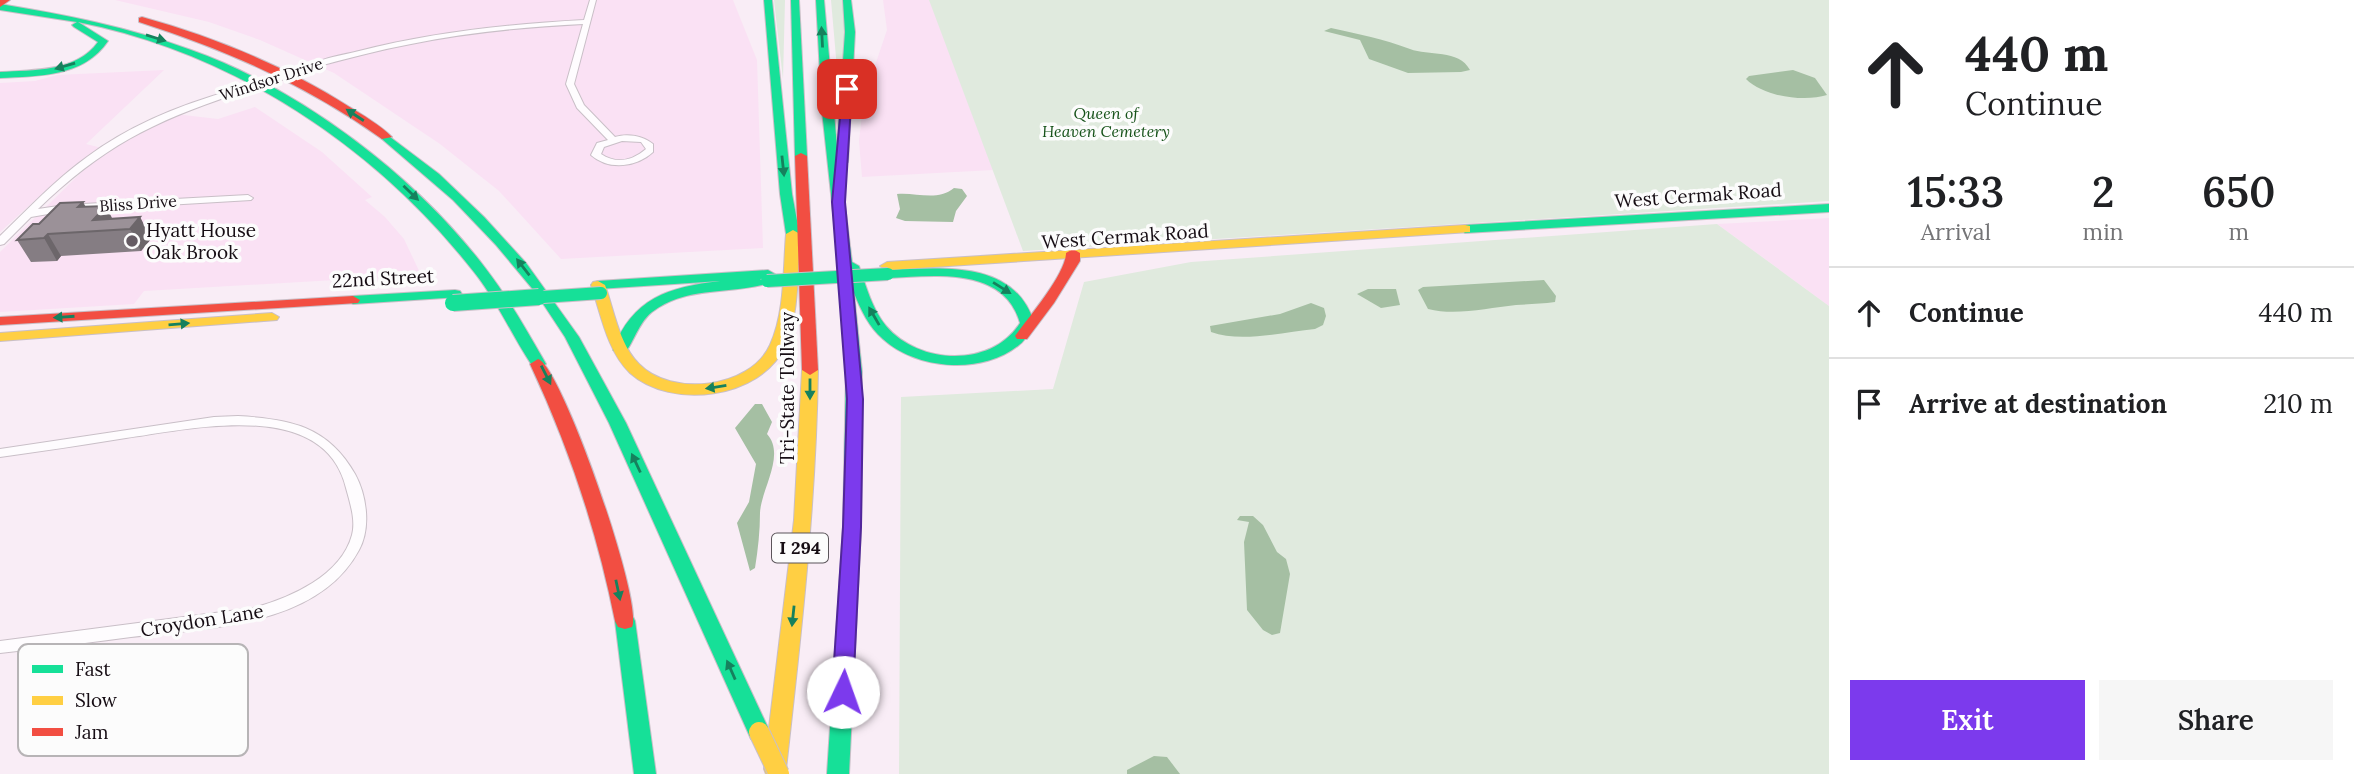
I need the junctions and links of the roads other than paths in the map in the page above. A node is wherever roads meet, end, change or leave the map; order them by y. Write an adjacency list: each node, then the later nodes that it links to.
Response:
1 (593, 0): 8 (street)
2 (768, 0): 11 (main road)
3 (796, 0): 9 (main road, Tri-State Tollway / I 294)
4 (820, 0): 14 (main road, I 294, one-way to 4)
5 (847, 0): 14 (main road)
6 (18, 3): 7 (main road); 10 (main road, one-way to 10); 34 (main road, one-way to 34); 35 (main road, one-way to 6, bridge)
7 (0, 5)
8 (586, 22): 12 (street); 16 (street, Windsor Drive, bridge)
9 (797, 56): 11 (main road); 26 (main road, Tri-State Tollway / I 294)
10 (0, 75)
11 (779, 121): 17 (main road, one-way to 17)
12 (613, 140): 12 (street)
13 (248, 198): 16 (street, Bliss Drive)
14 (839, 202): 18 (main road, I 294)
15 (1829, 208): 20 (main road, West Cermak Road)
16 (29, 214): 19 (street, Windsor Drive)
17 (793, 234): 26 (main road); 29 (main road, one-way to 29)
18 (843, 240): 28 (main road, one-way to 18); 36 (main road, I 294)
19 (0, 242)
20 (1073, 257): 21 (main road, West Cermak Road); 28 (main road)
21 (888, 270): 22 (main road, West Cermak Road, bridge); 28 (main road, one-way to 28)
22 (764, 279): 23 (main road, 22nd Street); 29 (main road)
23 (600, 289): 24 (main road, 22nd Street, bridge); 29 (main road)
24 (454, 298): 25 (main road, 22nd Street, one-way to 25); 27 (main road, 22nd Street, one-way to 24)
25 (0, 321)
26 (809, 321): 35 (main road, Tri-State Tollway / I 294, one-way to 35)
27 (0, 337)
28 (1018, 340)
29 (621, 350)
30 (0, 453): 31 (street, Croydon Lane)
31 (24, 644)
32 (18, 645): 33 (street, Croydon Lane)
33 (0, 647)
34 (645, 774)
35 (777, 774)
36 (838, 774)

